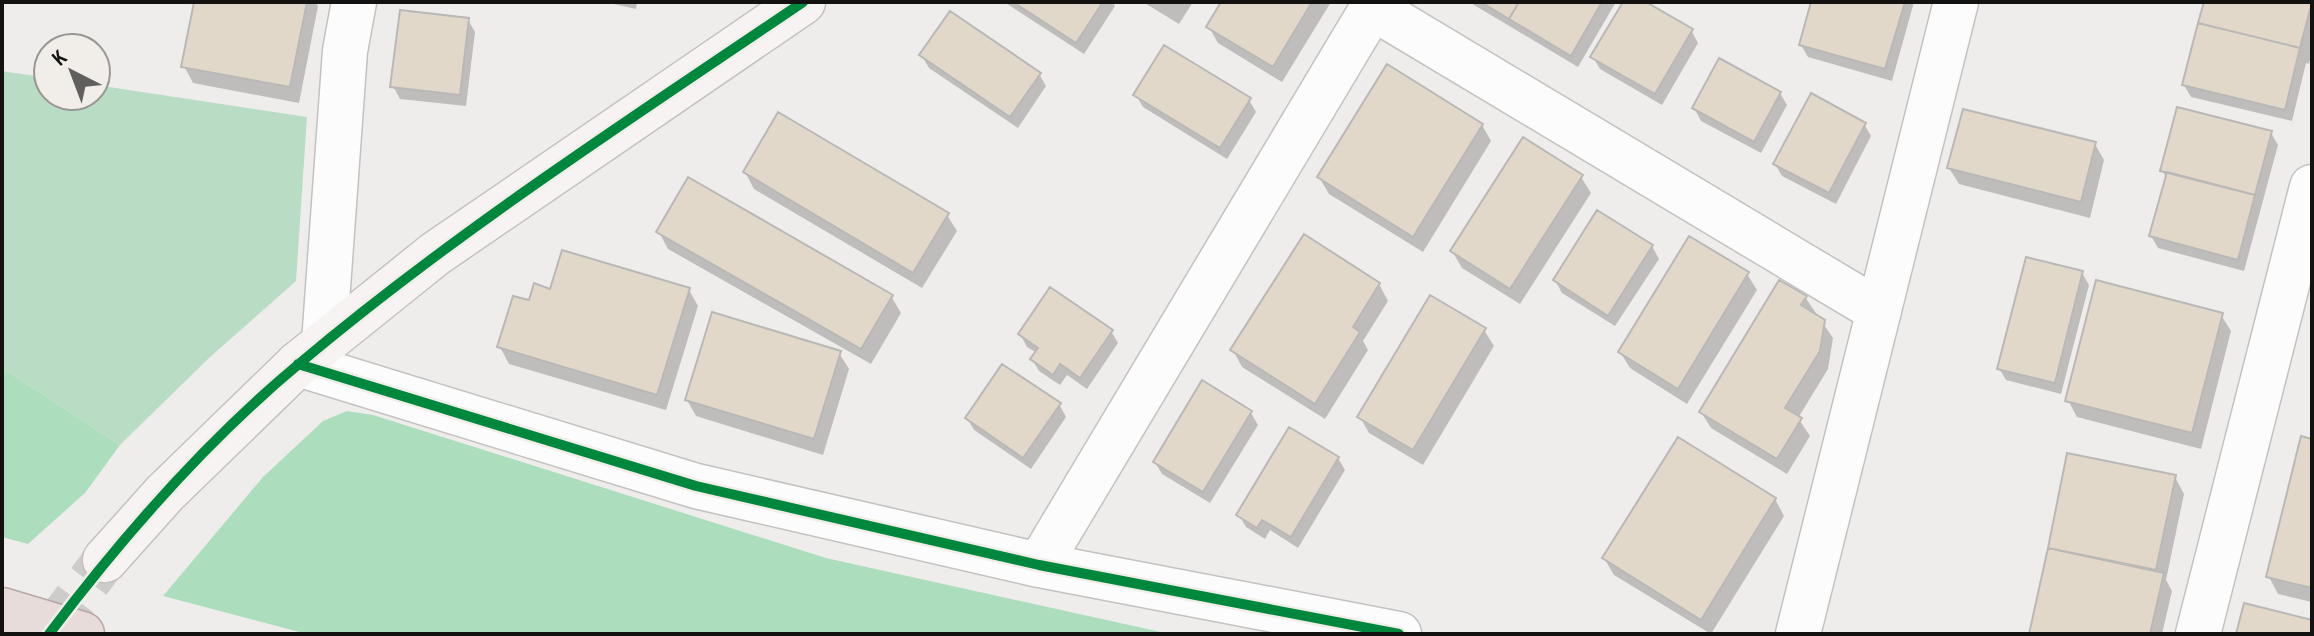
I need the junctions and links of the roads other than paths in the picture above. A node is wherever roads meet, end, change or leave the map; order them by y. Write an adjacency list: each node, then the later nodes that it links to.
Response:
1 (354, 2): 7 (street)
2 (803, 2): 7 (street)
3 (1956, 2): 6 (street)
4 (1375, 5): 6 (street); 9 (street)
5 (2312, 187): 14 (street)
6 (1879, 311): 13 (street)
7 (311, 354): 8 (street); 9 (street)
8 (105, 560)
9 (1039, 565): 12 (street)
10 (2, 610): 11 (highway)
11 (82, 634)
12 (1399, 634)
13 (1798, 634)
14 (2198, 634)

